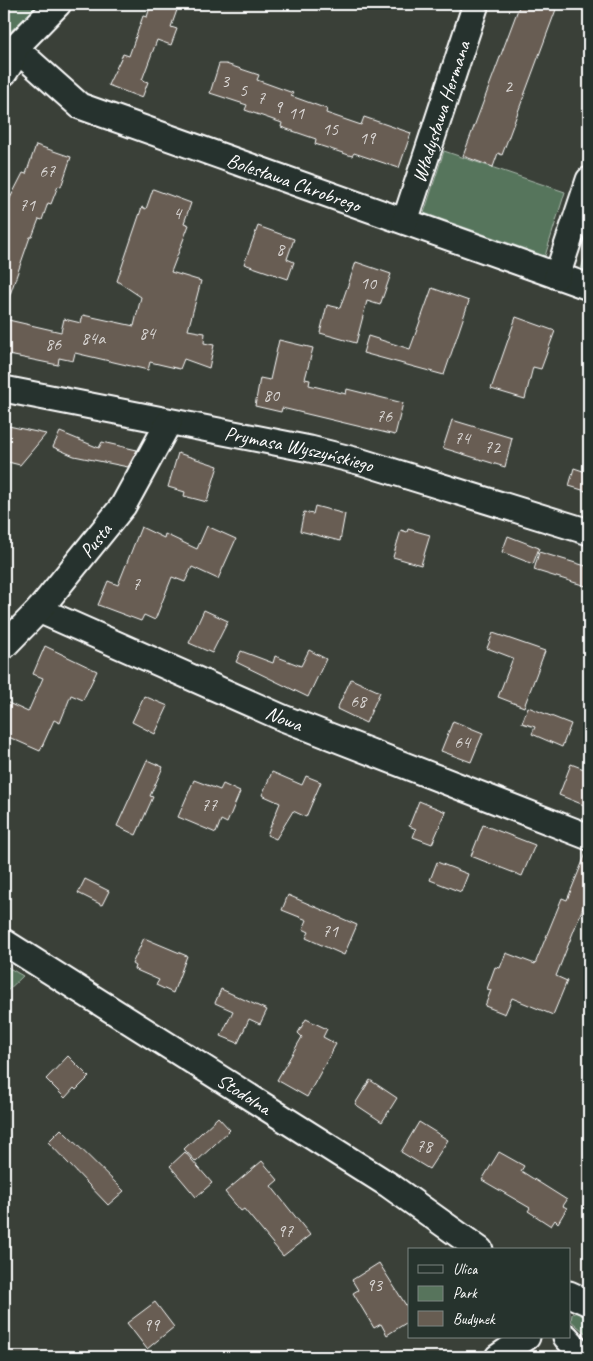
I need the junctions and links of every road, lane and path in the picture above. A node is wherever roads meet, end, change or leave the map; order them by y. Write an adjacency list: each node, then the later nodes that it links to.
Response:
1 (58, 4): 3 (street)
2 (476, 4): 6 (street, Władysława Hermana)
3 (9, 50): 4 (street); 6 (street, Bolesława Chrobrego)
4 (4, 73)
5 (589, 180): 7 (street)
6 (405, 221): 7 (street, Bolesława Chrobrego)
7 (557, 276): 8 (street, Bolesława Chrobrego)
8 (589, 287)
9 (4, 389): 10 (street, Prymasa Wyszyńskiego)
10 (169, 422): 11 (street, Prymasa Wyszyńskiego); 12 (street, Pusta)
11 (589, 532)
12 (39, 610): 13 (street, Pusta); 14 (street, Nowa)
13 (4, 646)
14 (589, 837)
15 (4, 942): 16 (street, Stodolna)
16 (477, 1248)
17 (570, 1294): 18 (street)
18 (589, 1303)
19 (526, 1338): 21 (street)
20 (567, 1338): 22 (street)
21 (498, 1357)
22 (584, 1357)

